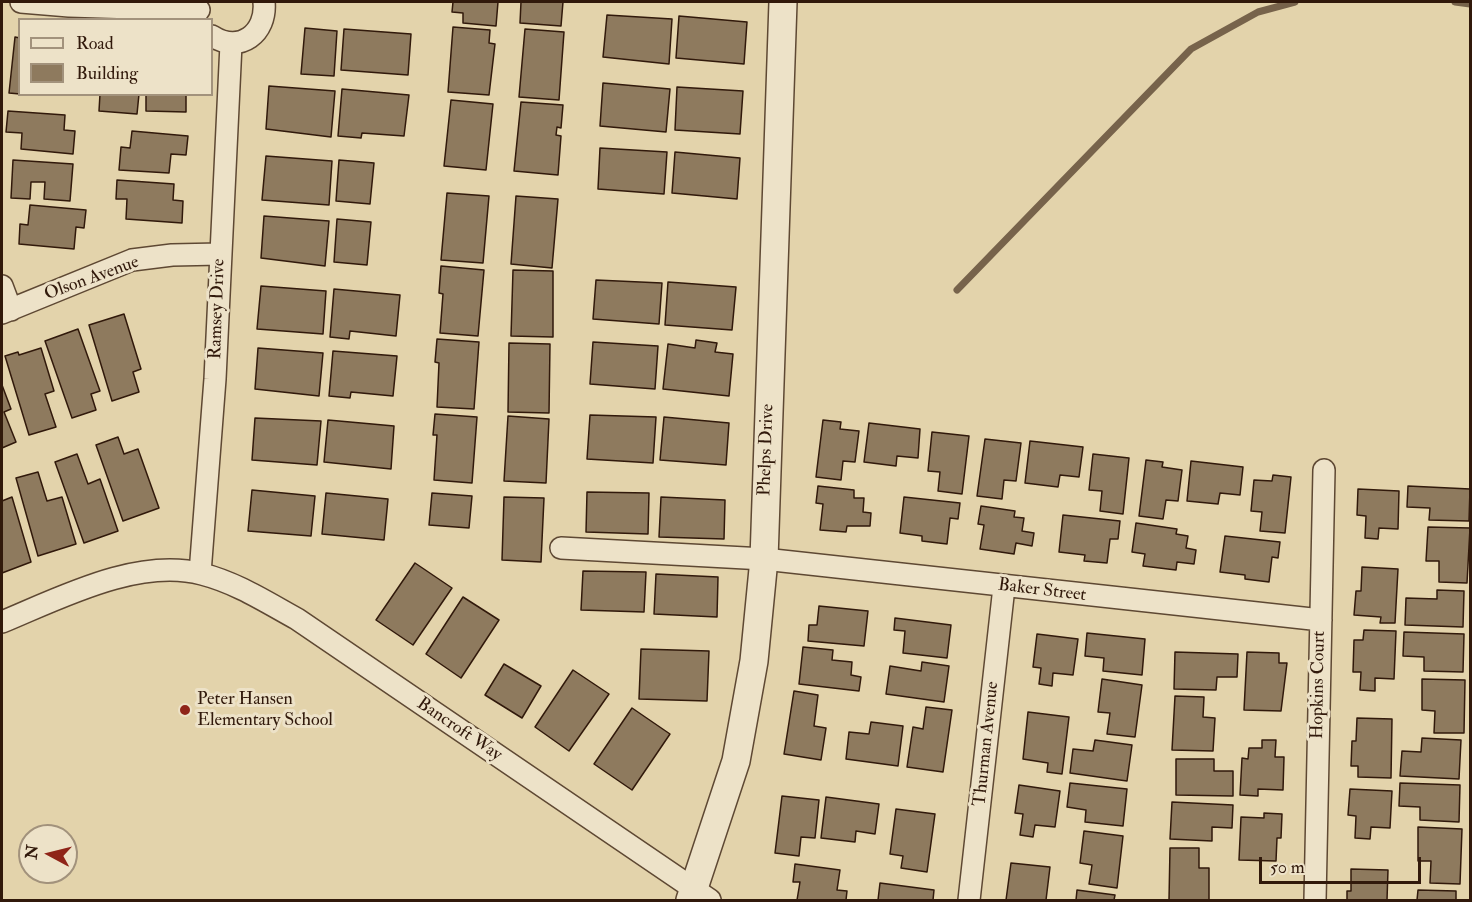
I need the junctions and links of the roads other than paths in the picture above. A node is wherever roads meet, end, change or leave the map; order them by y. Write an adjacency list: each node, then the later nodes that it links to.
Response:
1 (21, 2): 4 (street)
2 (264, 2): 5 (street)
3 (783, 2): 11 (street, Phelps Drive)
4 (200, 10)
5 (221, 40): 6 (street, Ramsey Drive)
6 (220, 254): 8 (street, Olson Avenue); 12 (street, Ramsey Drive)
7 (2, 286): 8 (street)
8 (6, 311)
9 (1324, 470): 14 (street, Hopkins Court)
10 (561, 548): 11 (street, Baker Street)
11 (764, 559): 13 (street, Baker Street); 16 (street, Phelps Drive)
12 (200, 573): 15 (street, Bancroft Way); 16 (street, Bancroft Way)
13 (1004, 587): 14 (street, Baker Street); 17 (street, Thurman Avenue)
14 (1321, 620): 18 (street, Hopkins Court)
15 (2, 622)
16 (698, 897)
17 (969, 900)
18 (1315, 900)

